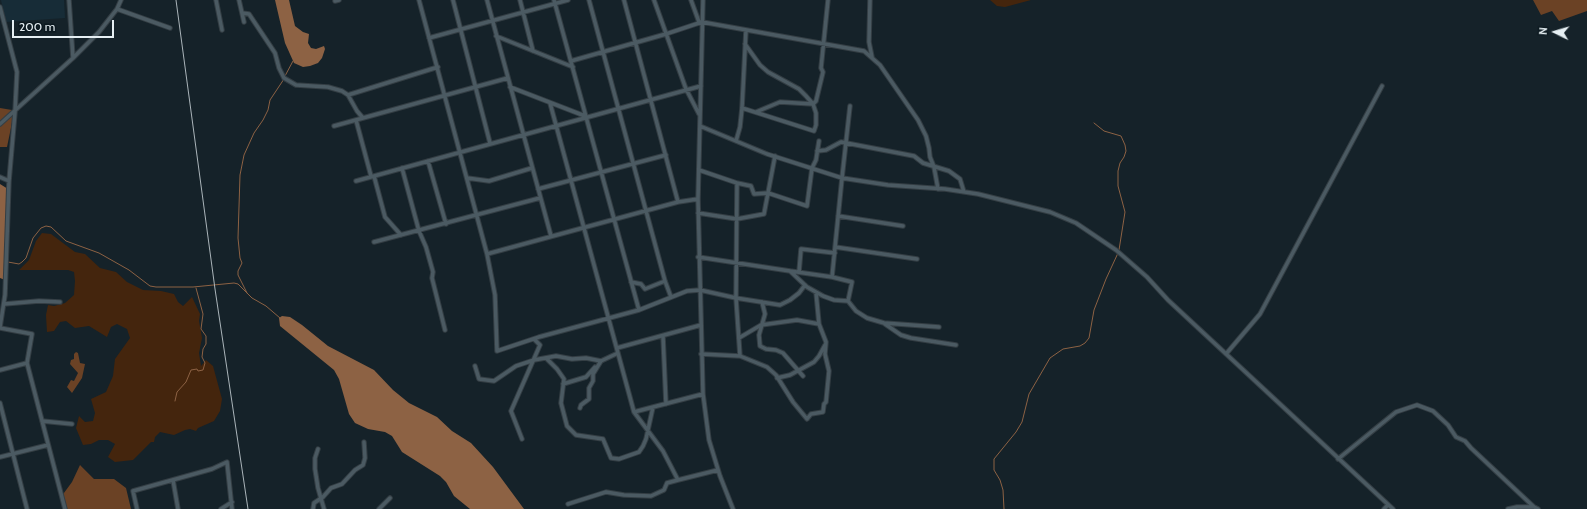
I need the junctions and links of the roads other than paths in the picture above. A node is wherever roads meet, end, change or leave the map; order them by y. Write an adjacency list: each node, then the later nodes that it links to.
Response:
1 (69, 0): 37 (street)
2 (121, 0): 19 (street)
3 (216, 0): 27 (street)
4 (239, 0): 21 (street)
5 (419, 0): 31 (street)
6 (453, 0): 26 (street)
7 (487, 0): 22 (street)
8 (520, 0): 20 (street)
9 (568, 0): 17 (street)
10 (588, 0): 36 (street)
11 (624, 0): 32 (street)
12 (654, 0): 29 (street)
13 (691, 0): 24 (street)
14 (702, 0): 24 (street)
15 (828, 0): 33 (street)
16 (870, 0): 38 (street)
17 (555, 2): 20 (street); 39 (street)
18 (0, 7): 56 (street)
19 (117, 8): 25 (street); 37 (street)
20 (523, 12): 22 (street); 35 (street)
21 (242, 13): 23 (street); 48 (street)
22 (492, 21): 26 (street); 30 (street)
23 (244, 22)
24 (700, 22): 28 (street); 29 (street); 43 (street)
25 (170, 28)
26 (460, 29): 31 (street); 45 (street)
27 (222, 30)
28 (746, 30): 33 (street); 34 (street)
29 (666, 34): 32 (street); 47 (street)
30 (496, 36): 35 (street); 42 (street)
31 (430, 38): 40 (street)
32 (635, 42): 36 (street); 50 (street)
33 (823, 43): 38 (street); 52 (street)
34 (745, 44): 52 (street); 55 (street)
35 (533, 51): 41 (street)
36 (603, 52): 39 (street); 54 (street)
37 (73, 58): 56 (street)
38 (872, 58): 80 (street)
39 (571, 61): 41 (street)
40 (438, 67): 48 (street); 49 (street)
41 (573, 67): 59 (street)
42 (508, 78): 45 (street); 46 (street)
43 (701, 86): 47 (street); 58 (street)
44 (1382, 86): 148 (street)
45 (476, 87): 49 (street); 70 (street)
46 (510, 87): 51 (street); 66 (street)
47 (686, 89): 50 (street); 58 (street)
48 (348, 95): 60 (street)
49 (445, 95): 60 (street); 72 (street)
50 (650, 99): 54 (street); 73 (street)
51 (550, 103): 59 (street); 63 (street)
52 (813, 104): 57 (street); 57 (street)
53 (850, 106): 69 (street)
54 (618, 108): 59 (street); 76 (street)
55 (742, 108): 57 (street); 67 (street)
56 (15, 112): 62 (street); 89 (street)
57 (756, 112)
58 (700, 116): 65 (street)
59 (586, 117): 63 (street); 82 (street)
60 (362, 118): 61 (street)
61 (356, 120): 64 (street); 83 (street)
62 (0, 124)
63 (556, 125): 66 (street); 88 (street)
64 (334, 126)
65 (700, 126): 67 (street); 81 (street)
66 (523, 134): 70 (street); 78 (street)
67 (736, 141): 74 (street)
68 (819, 142): 71 (street)
69 (846, 142): 71 (street); 80 (street); 86 (street)
70 (490, 143): 72 (street)
71 (817, 151): 79 (street)
72 (460, 152): 75 (street); 85 (street)
73 (666, 155): 76 (street); 97 (street)
74 (775, 156): 79 (street); 94 (street)
75 (428, 161): 77 (street); 104 (street)
76 (633, 163): 82 (street); 98 (street)
77 (402, 168): 83 (street); 107 (street)
78 (532, 168): 85 (street); 91 (street)
79 (812, 168): 86 (street); 94 (street)
80 (934, 168): 92 (street); 93 (street)
81 (699, 170): 90 (street); 96 (street)
82 (601, 172): 88 (street); 102 (street)
83 (372, 176): 87 (street); 108 (street)
84 (0, 177): 89 (street)
85 (467, 178): 100 (street)
86 (842, 178): 92 (street); 101 (street)
87 (356, 180)
88 (571, 180): 91 (street); 106 (street)
89 (9, 181): 130 (street)
90 (737, 183): 94 (street); 103 (street)
91 (538, 189): 95 (street)
92 (938, 189): 93 (street)
93 (964, 192): 148 (street)
94 (768, 193): 103 (street)
95 (540, 198): 100 (street); 109 (street)
96 (698, 199): 97 (street); 99 (street)
97 (678, 202): 98 (street)
98 (646, 211): 102 (street); 120 (street)
99 (698, 213): 103 (street); 114 (street)
100 (476, 215): 104 (street); 113 (street)
101 (838, 216): 105 (street); 111 (street)
102 (614, 219): 106 (street); 121 (street)
103 (737, 219): 116 (street)
104 (446, 224): 107 (street)
105 (903, 226)
106 (584, 228): 109 (street); 132 (street)
107 (419, 231): 108 (street); 139 (street)
108 (401, 235): 110 (street)
109 (551, 236): 113 (street)
110 (374, 242)
111 (835, 247): 112 (street); 115 (street)
112 (834, 253): 118 (street); 119 (street)
113 (487, 254): 141 (street)
114 (698, 257): 116 (street); 123 (street)
115 (917, 259)
116 (736, 264): 117 (street); 126 (street)
117 (790, 271): 118 (street); 122 (street)
118 (799, 272): 119 (street)
119 (832, 277): 127 (street)
120 (664, 281): 121 (street); 125 (street)
121 (631, 282): 131 (street)
122 (805, 285): 124 (street); 129 (street)
123 (700, 290): 125 (street); 126 (street); 135 (street)
124 (816, 292): 127 (street); 134 (street)
125 (671, 297): 131 (street)
126 (736, 298): 129 (street); 142 (street)
127 (848, 301): 133 (street)
128 (60, 302): 130 (street)
129 (762, 302): 136 (street)
130 (4, 304): 138 (street)
131 (639, 310): 132 (street)
132 (609, 318): 141 (street); 145 (street)
133 (884, 323): 137 (street); 144 (street)
134 (819, 324): 136 (street); 143 (street)
135 (701, 325): 140 (street); 147 (street)
136 (762, 325): 142 (street); 156 (street)
137 (939, 327)
138 (0, 328): 153 (street)
139 (446, 330)
140 (663, 336): 145 (street); 162 (street)
141 (534, 338): 151 (street)
142 (739, 338): 149 (street)
143 (826, 342): 156 (street); 158 (street)
144 (956, 345)
145 (617, 348): 146 (street)
146 (618, 353): 152 (street); 165 (street)
147 (701, 354): 149 (street); 160 (street)
148 (1226, 354): 175 (street)
149 (740, 356): 158 (street)
150 (546, 358): 151 (street); 152 (street); 159 (street)
151 (534, 360): 154 (street); 169 (street)
152 (601, 361): 159 (street); 164 (street)
153 (27, 363): 155 (street); 166 (street)
154 (475, 366)
155 (0, 370)
156 (798, 370): 157 (street); 158 (street)
157 (803, 376)
158 (777, 378)
159 (563, 384): 168 (street)
160 (703, 394): 162 (street); 176 (street)
161 (0, 403): 173 (street)
162 (666, 404): 163 (street)
163 (653, 407): 165 (street); 168 (street)
164 (580, 408)
165 (634, 412): 168 (street)
166 (42, 421): 167 (street); 171 (street)
167 (72, 424)
168 (648, 430): 178 (street)
169 (522, 439)
170 (364, 442): 179 (street)
171 (48, 445): 173 (street); 186 (street)
172 (318, 449): 179 (street)
173 (13, 454): 174 (street); 185 (street)
174 (0, 457)
175 (1338, 459): 183 (street); 184 (street)
176 (718, 470): 178 (street); 194 (street)
177 (172, 480): 181 (street); 187 (street); 188 (street)
178 (678, 480): 182 (street)
179 (321, 498): 191 (street); 192 (street)
180 (390, 498): 193 (street)
181 (232, 502): 189 (street); 190 (street)
182 (568, 504)
183 (1388, 505): 195 (street); 196 (street)
184 (1536, 508): 197 (street)
185 (27, 509)
186 (64, 509)
187 (138, 509)
188 (178, 509)
189 (221, 509)
190 (232, 509)
191 (313, 509)
192 (324, 509)
193 (379, 509)
194 (733, 509)
195 (1384, 509)
196 (1393, 509)
197 (1508, 509)

